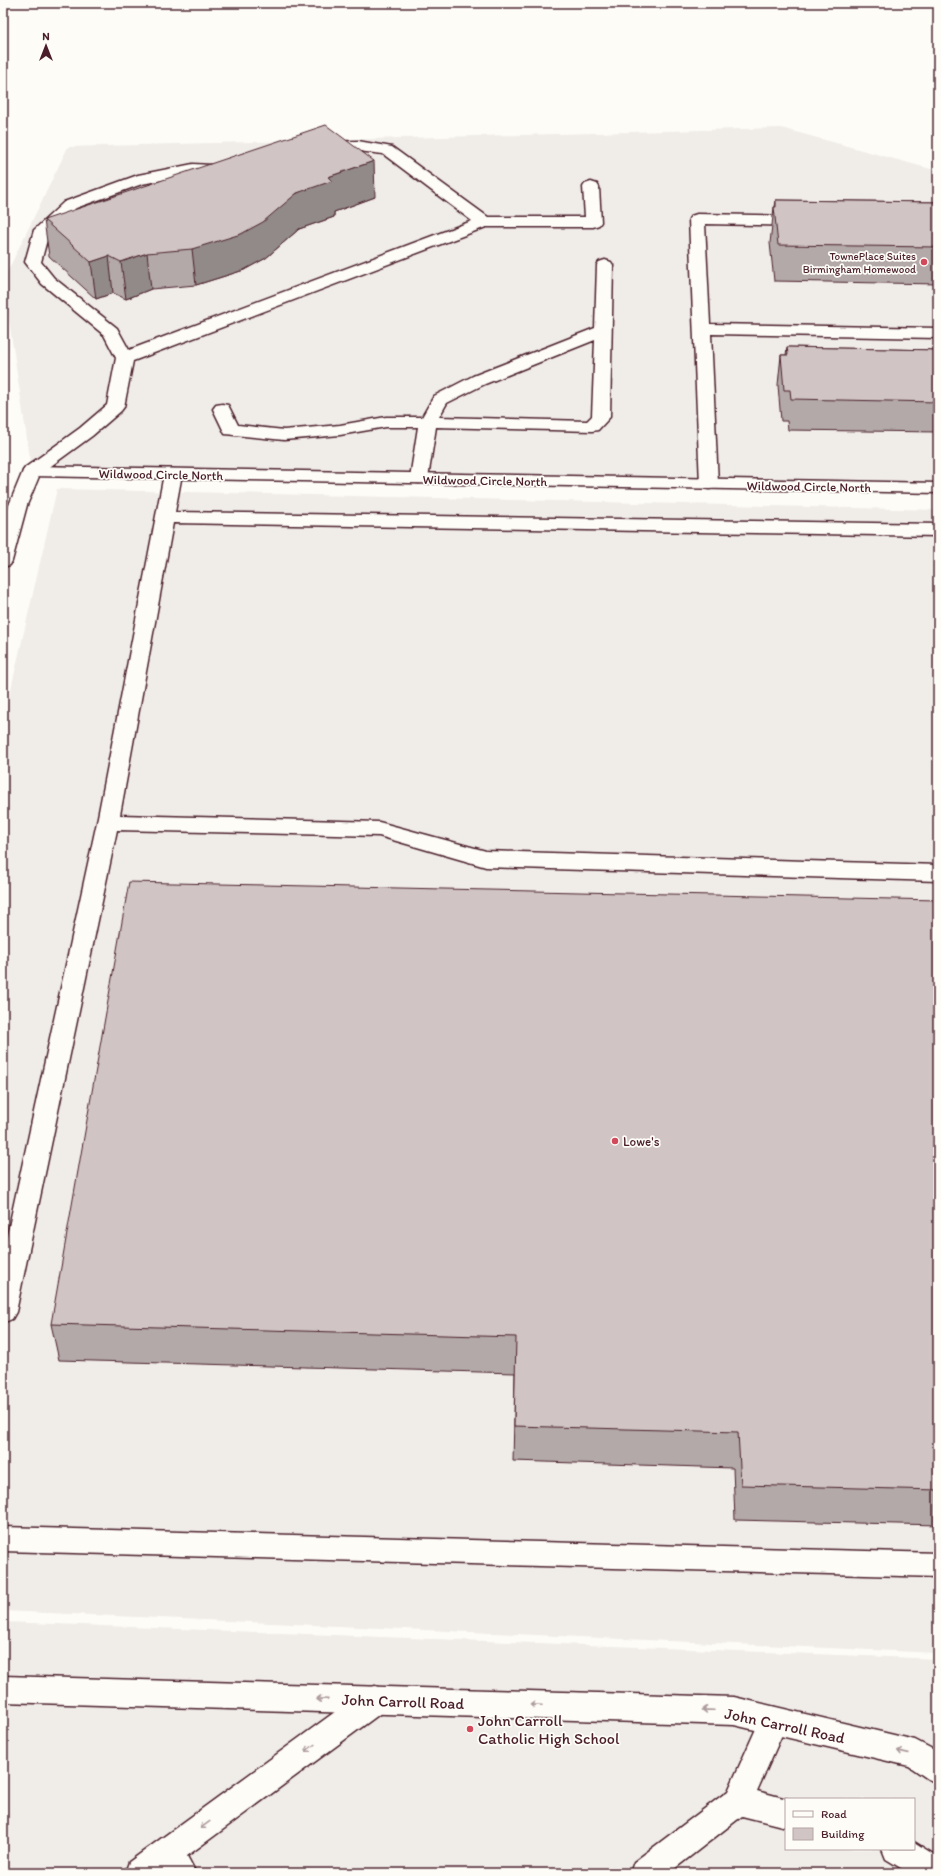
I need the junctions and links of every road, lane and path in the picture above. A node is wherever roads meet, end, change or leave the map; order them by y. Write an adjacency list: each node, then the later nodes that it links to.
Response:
1 (306, 148): 5 (street)
2 (242, 165): 10 (street)
3 (591, 187): 5 (street)
4 (821, 221): 7 (street)
5 (484, 222): 10 (street)
6 (605, 265): 8 (street)
7 (702, 329): 9 (street); 16 (street)
8 (604, 330): 12 (street); 12 (street)
9 (938, 333)
10 (125, 358): 13 (street)
11 (222, 408): 12 (street)
12 (428, 422): 15 (street)
13 (32, 471): 14 (street, Wildwood Circle North); 20 (street)
14 (173, 474): 15 (street, Wildwood Circle North); 18 (street)
15 (419, 478): 16 (street, Wildwood Circle North)
16 (709, 484): 17 (street, Wildwood Circle North)
17 (938, 488)
18 (165, 516): 19 (street); 21 (street)
19 (938, 530)
20 (3, 561)
21 (108, 822): 22 (street); 23 (street)
22 (938, 873)
23 (3, 1312)
24 (3, 1539): 25 (street)
25 (938, 1565)
26 (3, 1690): 27 (street, John Carroll Road, one-way to 26)
27 (375, 1700): 28 (street, John Carroll Road, one-way to 27); 33 (street, one-way to 33)
28 (774, 1721): 29 (street, John Carroll Road, one-way to 28); 30 (street)
29 (938, 1769)
30 (738, 1801): 31 (street); 35 (street)
31 (785, 1813)
32 (899, 1850): 36 (street)
33 (174, 1863): 34 (street)
34 (140, 1873)
35 (645, 1873)
36 (936, 1873)

